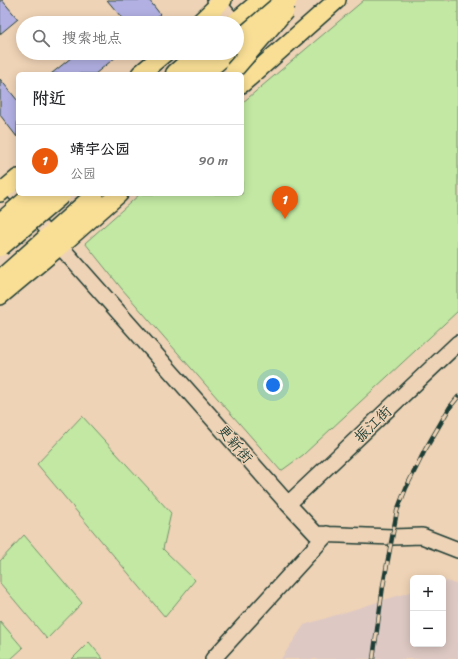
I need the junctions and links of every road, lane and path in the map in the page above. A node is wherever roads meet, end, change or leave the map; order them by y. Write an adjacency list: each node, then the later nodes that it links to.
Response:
1 (263, 0): 8 (highway)
2 (288, 0): 10 (highway, bridge)
3 (294, 0): 11 (main road, bridge)
4 (337, 0): 14 (main road)
5 (219, 1): 6 (main road); 7 (street)
6 (205, 16)
7 (230, 16)
8 (244, 16)
9 (244, 34): 14 (street)
10 (244, 37)
11 (244, 52)
12 (157, 60): 16 (main road)
13 (192, 60): 17 (highway)
14 (267, 62): 19 (main road)
15 (230, 66): 18 (highway)
16 (142, 72)
17 (178, 72)
18 (208, 72)
19 (244, 82)
20 (6, 184): 21 (street)
21 (16, 195)
22 (16, 196): 28 (street)
23 (33, 196): 27 (highway, bridge)
24 (59, 196): 29 (highway, bridge)
25 (93, 196): 28 (main road)
26 (116, 196): 28 (main road)
27 (0, 224)
28 (55, 240): 30 (main road); 31 (main road); 33 (street, 更新街)
29 (0, 246)
30 (0, 279)
31 (0, 296)
32 (458, 343): 33 (street, 振江街)
33 (288, 504): 34 (street, 更新街)
34 (322, 534): 35 (street); 36 (street); 37 (street)
35 (458, 550)
36 (204, 659)
37 (213, 659)

